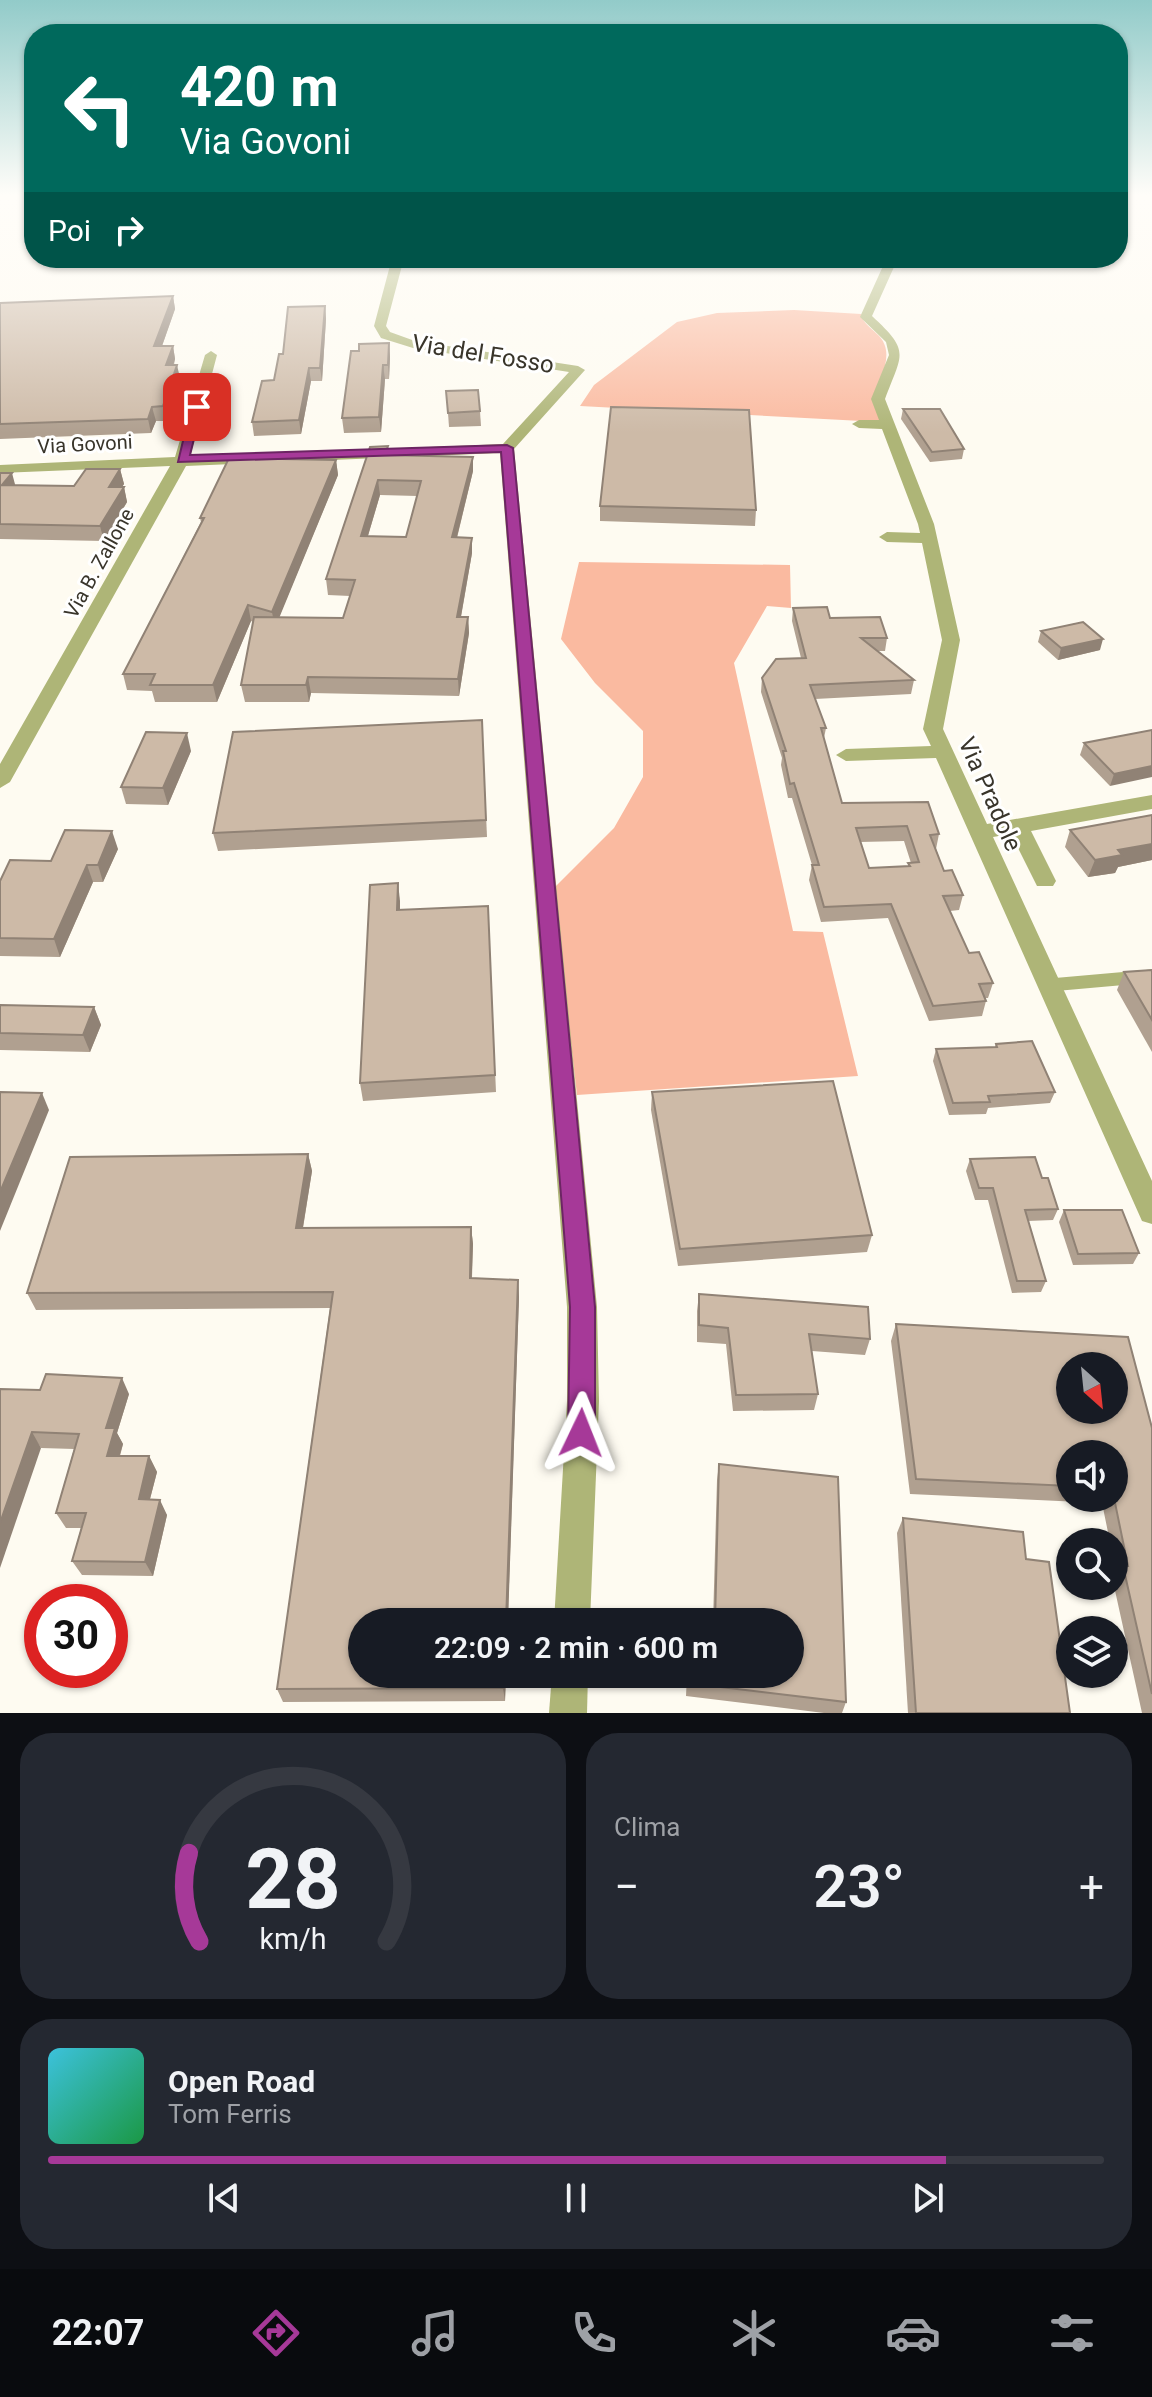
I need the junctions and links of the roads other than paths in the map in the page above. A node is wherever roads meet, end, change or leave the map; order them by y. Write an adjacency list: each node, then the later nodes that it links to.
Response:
1 (394, 274): 6 (street, Via del Fosso)
2 (885, 274): 5 (street, Via Pradole)
3 (211, 355): 7 (street, Via B. Zallone)
4 (859, 424): 5 (street)
5 (888, 425): 10 (street, Via Pradole)
6 (507, 448): 7 (street, Via Govoni); 21 (street)
7 (182, 459): 8 (street, Via Govoni); 13 (street, Via B. Zallone)
8 (0, 469)
9 (887, 537): 10 (street)
10 (930, 538): 11 (street, Via Pradole)
11 (942, 752): 12 (street); 16 (street, Via Pradole)
12 (846, 755)
13 (0, 782)
14 (1152, 802): 15 (street)
15 (1018, 826): 16 (street); 17 (street)
16 (978, 833): 19 (street, Via Pradole)
17 (1045, 881)
18 (1152, 976): 19 (lane)
19 (1050, 985): 20 (street, Via Pradole)
20 (1152, 1212)
21 (573, 1608)
22 (569, 1688): 23 (street)
23 (568, 1713)

